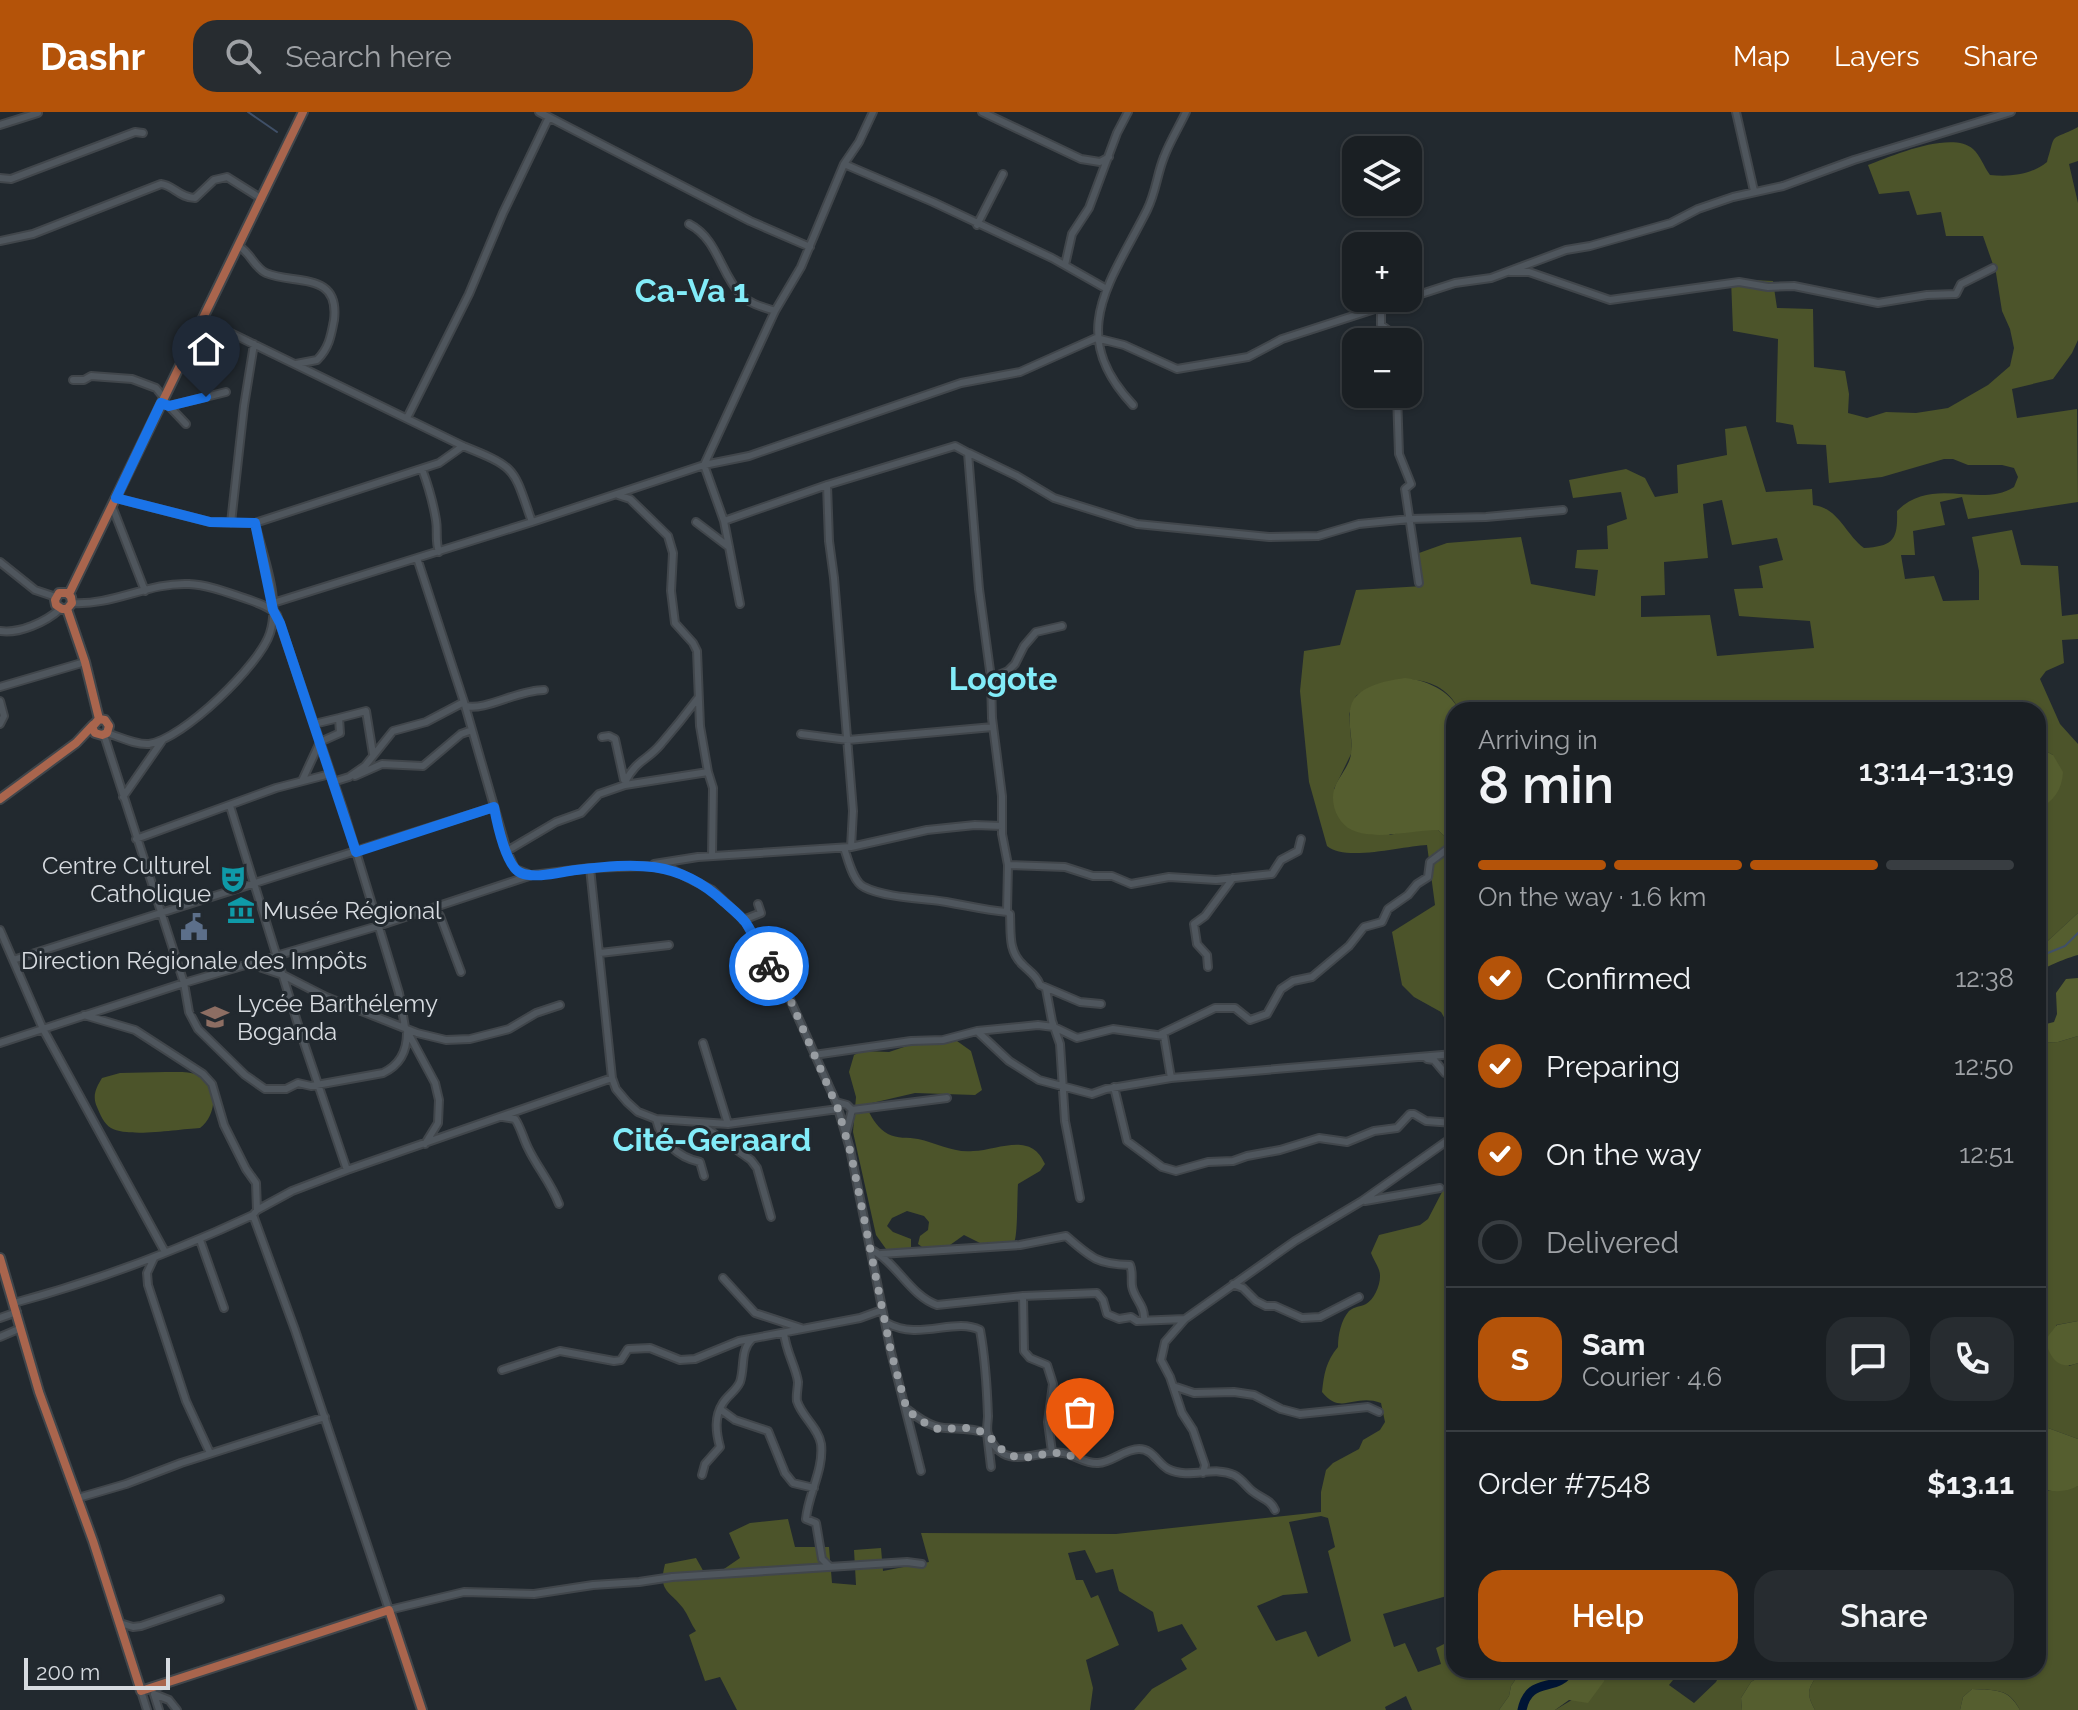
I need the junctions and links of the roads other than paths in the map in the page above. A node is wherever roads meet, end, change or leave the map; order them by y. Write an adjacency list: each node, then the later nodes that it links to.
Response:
1 (303, 112): 18 (main road)
2 (539, 112): 10 (street)
3 (873, 112): 14 (street)
4 (982, 112): 13 (street)
5 (1128, 112): 13 (street)
6 (1186, 112): 27 (street)
7 (1736, 112): 17 (street)
8 (2011, 112): 17 (street)
9 (38, 113): 11 (street)
10 (549, 117): 23 (street); 40 (street)
11 (0, 125)
12 (143, 133): 16 (street)
13 (1109, 157): 24 (street)
14 (844, 164): 20 (street); 23 (street)
15 (1003, 174): 20 (street)
16 (0, 178)
17 (1754, 191): 26 (street)
18 (262, 199): 21 (street); 22 (main road)
19 (689, 224): 29 (street)
20 (977, 225): 24 (street)
21 (0, 241)
22 (240, 247): 31 (main road); 34 (street)
23 (810, 247): 29 (street)
24 (1065, 265): 27 (street)
25 (1993, 268): 26 (street)
26 (1506, 272): 28 (street)
27 (1105, 288): 32 (street)
28 (1422, 294)
29 (775, 311): 44 (street)
30 (1366, 312): 32 (street)
31 (204, 320): 33 (street); 37 (main road)
32 (1096, 338): 38 (street); 44 (street)
33 (254, 344): 34 (street); 54 (street)
34 (293, 364): 40 (street)
35 (73, 380): 37 (street)
36 (226, 392): 37 (street)
37 (165, 403): 41 (street); 48 (main road)
38 (1133, 405)
39 (1397, 408): 50 (street)
40 (407, 418): 42 (street)
41 (186, 424)
42 (463, 446): 45 (street); 52 (street)
43 (968, 453): 46 (street); 50 (street); 69 (street)
44 (704, 465): 47 (street); 51 (street)
45 (422, 469): 55 (street); 57 (street)
46 (827, 485): 51 (street); 87 (street)
47 (617, 495): 52 (street); 72 (street)
48 (114, 502): 54 (street); 61 (street); 63 (main road)
49 (1563, 510): 50 (street)
50 (1410, 519): 60 (street)
51 (724, 521): 56 (street)
52 (532, 522): 57 (street)
53 (696, 522): 56 (street)
54 (231, 523): 55 (street)
55 (255, 523): 65 (street)
56 (729, 547): 64 (street)
57 (439, 552): 58 (street)
58 (417, 558): 65 (street); 74 (street)
59 (0, 562): 62 (street)
60 (1419, 583)
61 (145, 591): 63 (street); 65 (street)
62 (56, 597): 63 (main road); 63 (main road)
63 (67, 604): 67 (street); 68 (main road)
64 (740, 604)
65 (273, 606): 80 (street); 86 (street)
66 (1062, 626): 69 (street)
67 (0, 631)
68 (85, 662): 70 (street); 77 (main road)
69 (991, 678): 81 (street)
70 (0, 688)
71 (544, 690): 75 (street)
72 (698, 698): 91 (street); 95 (street)
73 (0, 701): 79 (street)
74 (465, 704): 75 (street); 78 (street); 90 (street)
75 (476, 709): 78 (street)
76 (339, 718): 80 (street); 88 (street); 90 (street)
77 (96, 722): 83 (main road); 83 (main road); 89 (main road)
78 (470, 722): 82 (street)
79 (0, 724)
80 (314, 724): 88 (street)
81 (993, 727): 87 (street); 100 (street)
82 (472, 730): 92 (street); 99 (street)
83 (103, 734): 86 (street); 89 (main road); 97 (street)
84 (801, 734): 87 (street)
85 (602, 737): 95 (street)
86 (162, 740): 97 (street)
87 (848, 740): 103 (street)
88 (320, 742): 93 (street); 94 (street)
89 (76, 743): 96 (main road)
90 (373, 754): 92 (street)
91 (708, 772): 95 (street); 107 (street)
92 (349, 777): 93 (street)
93 (332, 778): 94 (street); 106 (street)
94 (302, 781): 98 (street)
95 (625, 784): 105 (street)
96 (1, 795)
97 (123, 797): 101 (street)
98 (230, 806): 101 (street); 115 (street)
99 (494, 807): 105 (street); 106 (street)
100 (1002, 826): 103 (street); 109 (street)
101 (136, 839): 119 (street)
102 (1301, 839): 113 (street)
103 (847, 848): 107 (street); 118 (street)
104 (1446, 850): 142 (street)
105 (507, 851): 108 (street)
106 (356, 852): 115 (street); 121 (street)
107 (712, 856): 110 (street)
108 (511, 864): 112 (street); 114 (street)
109 (1008, 865): 113 (street); 118 (street)
110 (647, 866): 111 (street); 120 (street)
111 (590, 868): 112 (street); 126 (street)
112 (532, 875): 114 (street)
113 (1233, 878): 130 (street)
114 (505, 883): 117 (street)
115 (254, 884): 119 (street); 127 (street)
116 (758, 904): 120 (street)
117 (434, 908): 121 (street); 131 (street)
118 (1007, 912): 134 (street)
119 (161, 914): 128 (street); 133 (street)
120 (743, 920): 145 (street)
121 (378, 926): 127 (street); 140 (street)
122 (0, 930): 124 (street)
123 (669, 945): 126 (street)
124 (8, 948): 125 (street); 128 (street)
125 (0, 953)
126 (600, 953): 149 (street)
127 (277, 955): 129 (street); 132 (street)
128 (13, 960): 139 (street)
129 (250, 964): 132 (street); 133 (street)
130 (1208, 967)
131 (461, 972)
132 (283, 975): 140 (street); 151 (street)
133 (184, 983): 137 (street); 151 (street)
134 (1046, 989): 135 (street); 138 (street)
135 (1101, 1004)
136 (560, 1005): 140 (street)
137 (84, 1015): 139 (street); 171 (street)
138 (1054, 1027): 141 (street); 142 (street); 153 (street)
139 (43, 1029): 143 (street); 175 (street)
140 (406, 1030): 151 (street); 164 (street)
141 (977, 1031): 145 (street); 153 (street)
142 (1161, 1034): 150 (street)
143 (0, 1043)
144 (703, 1043): 161 (street)
145 (814, 1055): 155 (street)
146 (1446, 1055): 147 (street)
147 (1424, 1057): 148 (street); 150 (street)
148 (1446, 1073)
149 (612, 1078): 157 (street); 158 (street)
150 (1171, 1078): 152 (street)
151 (317, 1085): 165 (street)
152 (1114, 1087): 153 (street); 160 (street)
153 (1063, 1088): 168 (street)
154 (947, 1098): 156 (street)
155 (837, 1106): 156 (street); 161 (street); 162 (street)
156 (852, 1110): 162 (street)
157 (502, 1117): 164 (street); 170 (street)
158 (656, 1119): 159 (street); 166 (street)
159 (697, 1122): 161 (street); 172 (street)
160 (1446, 1122)
161 (728, 1124)
162 (846, 1135): 174 (street)
163 (1446, 1142): 169 (street)
164 (425, 1144): 165 (street)
165 (347, 1170): 171 (street)
166 (704, 1176)
167 (1440, 1188): 169 (street)
168 (1080, 1198)
169 (1362, 1201): 180 (street)
170 (559, 1204)
171 (255, 1213): 173 (street); 200 (street)
172 (771, 1217)
173 (200, 1240): 175 (street); 184 (street)
174 (870, 1249): 176 (street); 185 (street)
175 (165, 1252): 177 (street)
176 (881, 1254): 181 (street); 187 (street)
177 (155, 1257): 183 (street); 203 (street)
178 (0, 1258): 183 (main road)
179 (723, 1278): 191 (street)
180 (1233, 1284): 182 (street); 188 (street)
181 (1023, 1296): 187 (street); 202 (street)
182 (1359, 1297)
183 (15, 1308): 186 (street); 190 (main road)
184 (224, 1308)
185 (882, 1310): 189 (street); 191 (street)
186 (0, 1318)
187 (1144, 1319): 188 (street)
188 (1185, 1319): 196 (street)
189 (887, 1323): 198 (street); 201 (street)
190 (21, 1328): 193 (street); 209 (main road)
191 (803, 1329): 192 (street)
192 (784, 1333): 194 (street); 208 (street)
193 (0, 1337)
194 (752, 1339): 195 (street); 197 (street)
195 (502, 1370)
196 (1173, 1386): 199 (street); 206 (street)
197 (720, 1409): 207 (street); 208 (street)
198 (907, 1410): 201 (street); 205 (street)
199 (1379, 1412)
200 (325, 1417): 203 (street); 214 (street)
201 (987, 1433): 202 (street); 204 (street)
202 (1052, 1452): 206 (street)
203 (210, 1453): 209 (street)
204 (991, 1467)
205 (921, 1471)
206 (1203, 1473): 210 (street)
207 (702, 1475)
208 (814, 1488): 212 (street)
209 (78, 1498): 215 (main road)
210 (1275, 1510)
211 (922, 1564): 212 (street)
212 (830, 1567): 214 (street)
213 (220, 1599): 215 (street)
214 (389, 1610): 216 (main road); 221 (main road)
215 (120, 1623): 217 (main road)
216 (153, 1690): 217 (main road); 219 (street); 220 (street)
217 (141, 1691): 218 (street)
218 (147, 1710)
219 (159, 1710)
220 (177, 1710)
221 (422, 1710)

